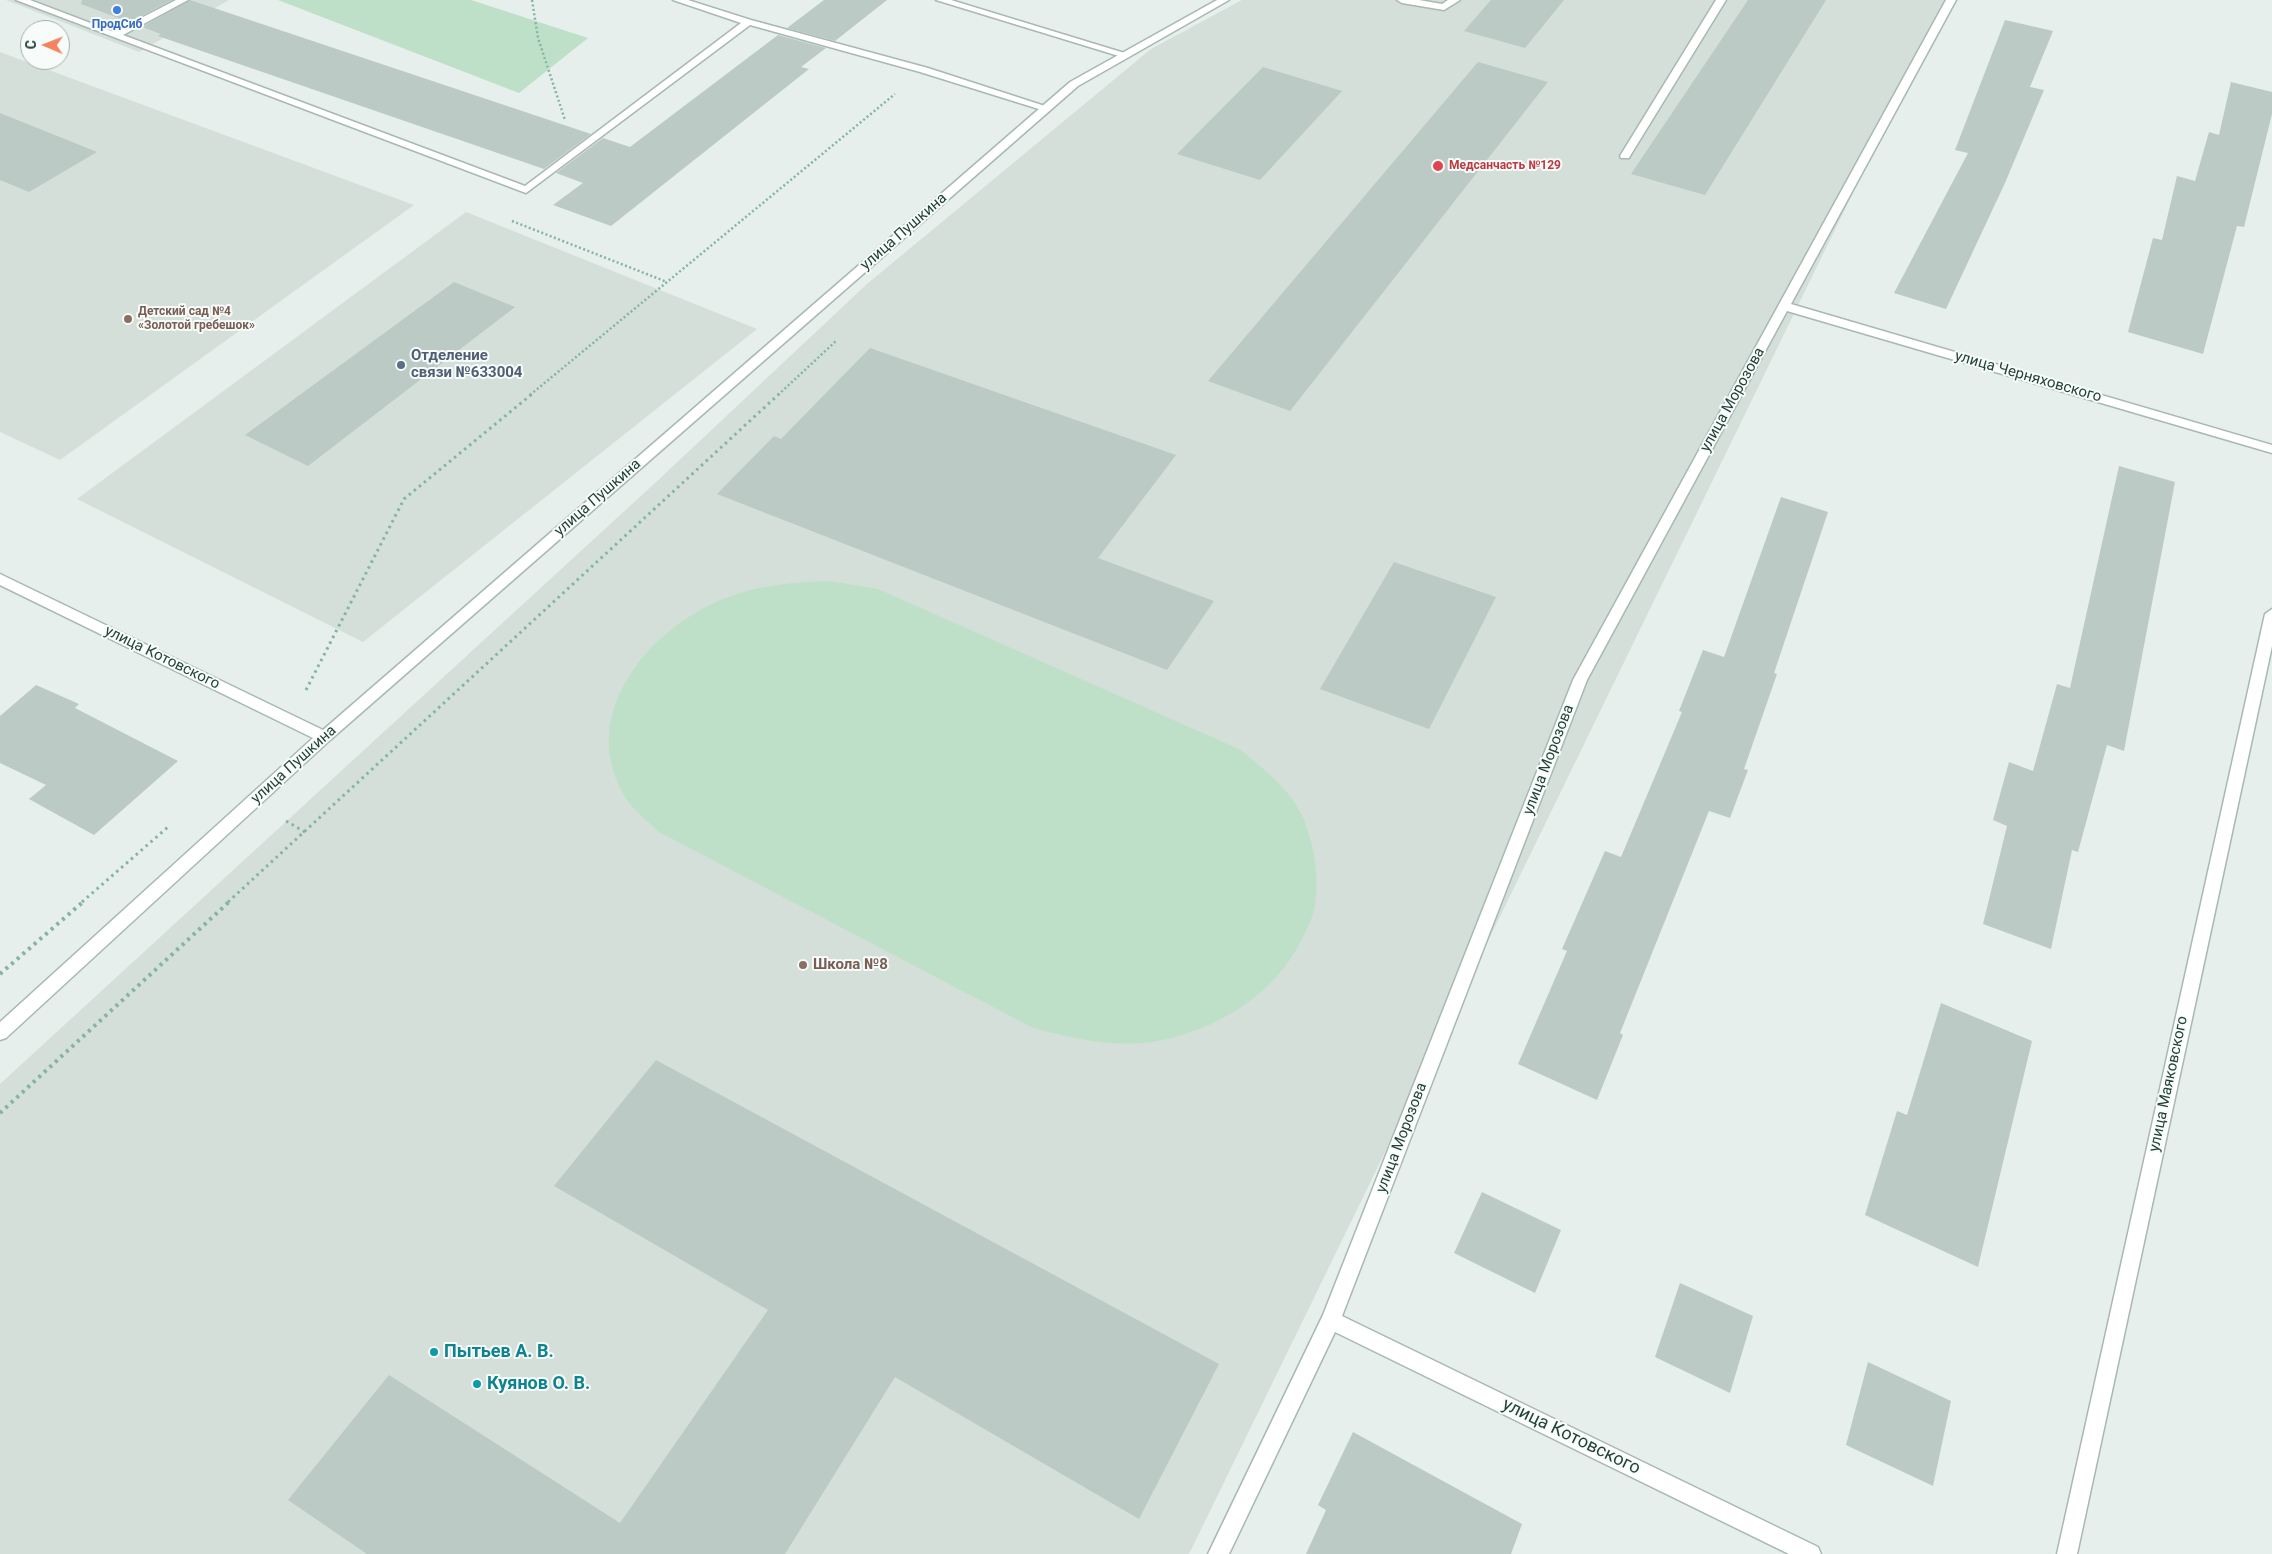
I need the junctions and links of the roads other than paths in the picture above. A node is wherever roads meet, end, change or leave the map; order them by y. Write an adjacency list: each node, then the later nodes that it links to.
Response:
1 (21, 0): 11 (street)
2 (183, 0): 11 (street)
3 (678, 0): 10 (street)
4 (941, 0): 12 (street)
5 (1224, 0): 12 (street, улица Пушкина)
6 (1402, 0): 7 (street)
7 (1455, 0)
8 (1721, 0): 14 (street)
9 (1950, 0): 15 (street, улица Морозова)
10 (748, 22): 11 (street); 13 (street)
11 (115, 35)
12 (1126, 55): 13 (street, улица Пушкина)
13 (1046, 108): 19 (street, улица Пушкина)
14 (1625, 156)
15 (1784, 306): 16 (street, улица Черняховского); 21 (street, улица Морозова)
16 (2272, 449)
17 (0, 579): 19 (street, улица Котовского)
18 (2272, 614): 24 (street, улица Маяковского)
19 (324, 737): 20 (street, улица Пушкина)
20 (0, 1033)
21 (1330, 1320): 22 (street, улица Морозова); 23 (street, улица Котовского)
22 (1218, 1554)
23 (1810, 1554)
24 (2067, 1554)

